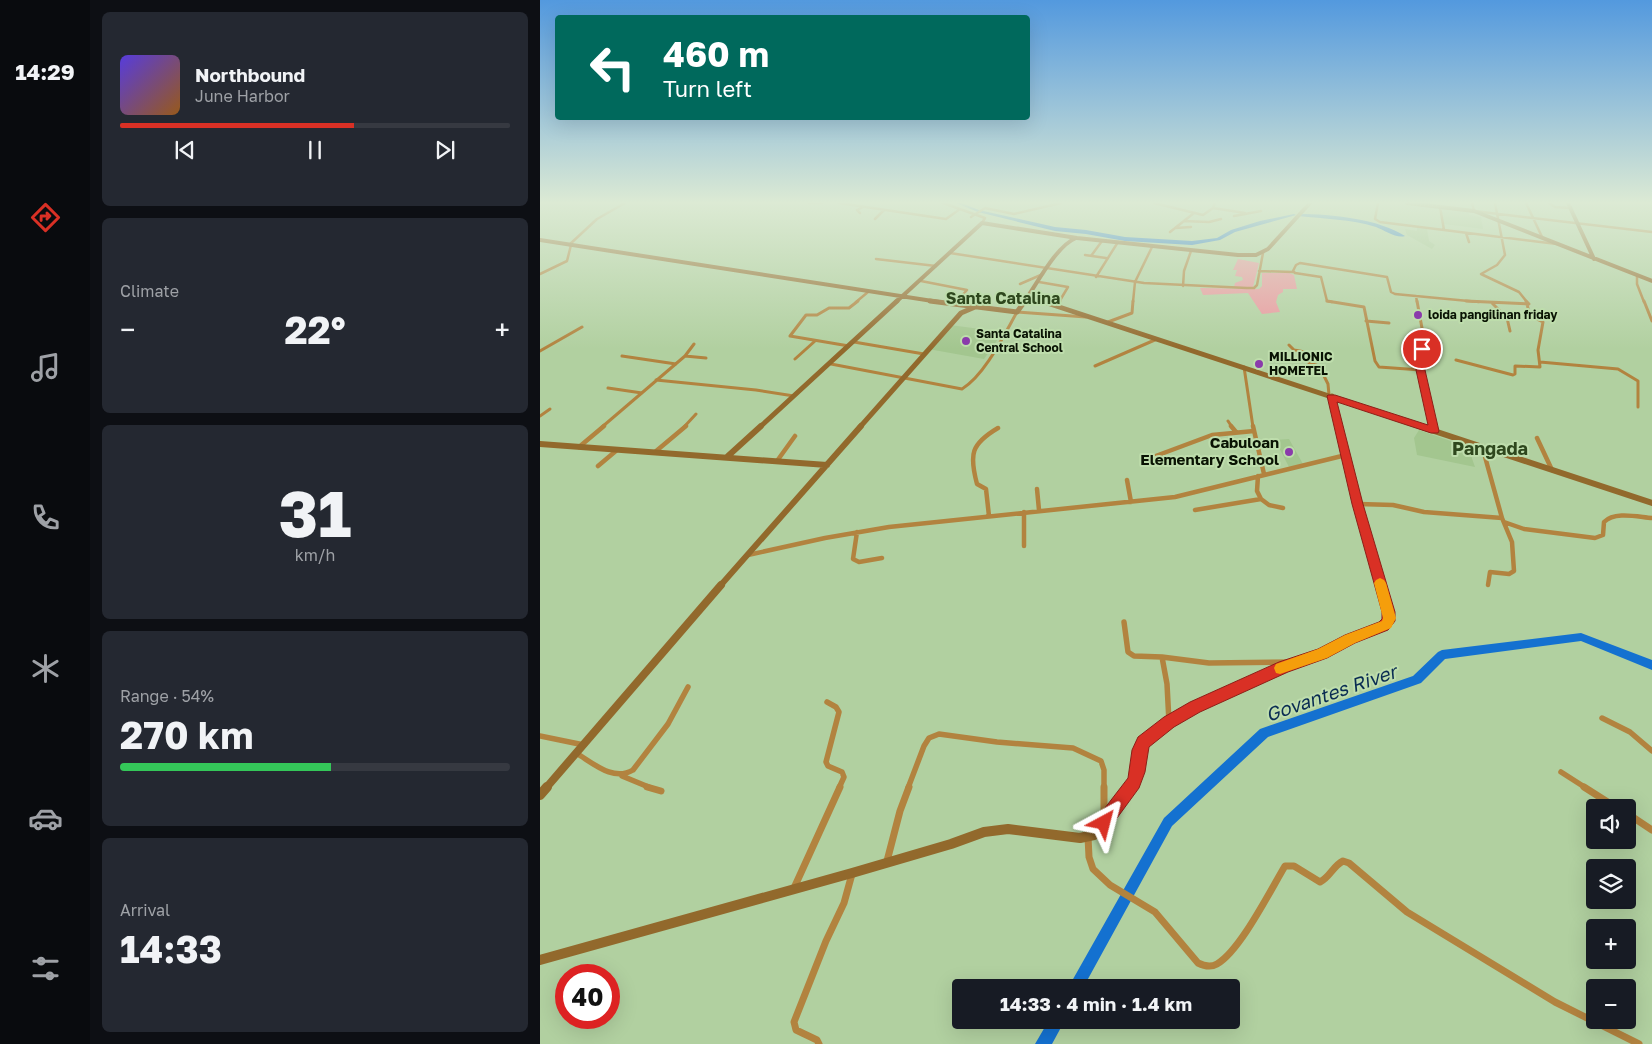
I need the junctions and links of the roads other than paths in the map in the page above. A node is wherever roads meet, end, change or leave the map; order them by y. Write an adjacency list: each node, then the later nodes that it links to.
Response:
1 (1191, 251): 34 (street)
2 (569, 252): 26 (street)
3 (613, 252): 35 (street)
4 (952, 252): 14 (street)
5 (1059, 252): 24 (street)
6 (1094, 252): 16 (street)
7 (1111, 252): 19 (street)
8 (1150, 252): 32 (street)
9 (1199, 252): 17 (street)
10 (1505, 252): 41 (street)
11 (1576, 252): 21 (street)
12 (1591, 252): 21 (street)
13 (1263, 253): 17 (street); 20 (street)
14 (950, 254): 22 (street); 24 (street)
15 (1085, 255): 16 (street)
16 (1091, 256): 19 (street)
17 (1250, 256): 20 (street)
18 (876, 258): 22 (street)
19 (1106, 258): 28 (street)
20 (1262, 258): 23 (street)
21 (1594, 259): 27 (street)
22 (936, 266): 29 (street)
23 (1259, 271): 25 (street); 34 (street)
24 (1045, 272): 28 (street); 31 (street); 33 (street)
25 (1293, 272): 36 (street); 47 (street)
26 (540, 274)
27 (1637, 275): 30 (street); 48 (street)
28 (1096, 276): 32 (street)
29 (921, 281): 37 (street); 40 (street)
30 (1652, 281)
31 (1038, 282): 38 (street); 42 (street)
32 (1135, 282): 34 (street); 49 (street)
33 (1020, 284)
34 (1183, 286)
35 (868, 292): 37 (street); 54 (street)
36 (1416, 296): 39 (street); 71 (street)
37 (903, 297): 40 (street); 55 (street)
38 (1025, 299): 42 (street); 44 (street)
39 (1492, 303): 41 (street); 52 (street)
40 (956, 304): 43 (street); 45 (street)
41 (1527, 304): 66 (street)
42 (1057, 305): 46 (street)
43 (975, 307): 44 (street); 45 (street)
44 (1017, 312): 46 (street); 72 (street)
45 (961, 313): 60 (street)
46 (1093, 317): 49 (street)
47 (1366, 321): 50 (street); 71 (street)
48 (1652, 321)
49 (1108, 322): 53 (street)
50 (1389, 323)
51 (582, 327): 59 (street)
52 (1510, 331)
53 (1158, 339): 69 (street); 70 (street)
54 (815, 341): 58 (street); 64 (street)
55 (854, 342): 58 (street); 60 (street)
56 (694, 344): 62 (street)
57 (1289, 345): 77 (street)
58 (849, 346): 68 (street)
59 (540, 351)
60 (924, 354): 72 (street)
61 (622, 356): 67 (street)
62 (685, 356): 63 (street); 67 (street)
63 (706, 358)
64 (795, 359)
65 (1456, 360): 66 (street)
66 (1540, 362): 78 (street)
67 (676, 364): 73 (street)
68 (831, 364): 72 (street); 76 (street)
69 (1095, 366)
70 (1244, 368): 77 (street); 84 (street)
71 (1421, 370): 85 (street)
72 (903, 378): 98 (street)
73 (656, 380): 75 (street); 76 (street)
74 (608, 388): 75 (street)
75 (642, 393): 91 (street)
76 (794, 396): 95 (street)
77 (1330, 396): 85 (street); 94 (street)
78 (1638, 407)
79 (550, 409): 81 (street)
80 (696, 414): 93 (street)
81 (540, 416)
82 (1228, 421): 86 (street)
83 (998, 428): 113 (street)
84 (1254, 431): 86 (street); 101 (street)
85 (1434, 431): 90 (street)
86 (1236, 432): 96 (street)
87 (795, 436): 97 (street)
88 (1537, 438): 100 (street)
89 (540, 444): 91 (street)
90 (1482, 446): 100 (street); 115 (street)
91 (578, 448): 92 (street)
92 (617, 450): 93 (street); 99 (street)
93 (654, 453): 95 (street)
94 (1346, 455): 101 (street); 108 (street)
95 (728, 456): 97 (street)
96 (1153, 457)
97 (776, 461): 98 (street)
98 (827, 465): 118 (street)
99 (598, 466)
100 (1552, 470): 107 (street)
101 (1264, 474): 102 (street)
102 (1258, 476): 105 (street); 106 (street)
103 (1127, 480): 106 (street)
104 (1037, 489): 110 (street)
105 (1261, 499): 109 (street); 111 (street)
106 (1131, 502): 110 (street)
107 (1652, 502)
108 (1358, 504): 115 (street); 123 (street)
109 (1283, 508)
110 (1039, 510): 112 (street)
111 (1195, 510)
112 (1024, 512): 113 (street); 117 (street)
113 (989, 516): 116 (street)
114 (1652, 518): 115 (street)
115 (1503, 520): 120 (street)
116 (857, 532): 118 (street); 119 (street)
117 (1024, 546)
118 (747, 555): 129 (street)
119 (882, 558)
120 (1488, 585)
121 (1124, 622): 122 (street)
122 (1162, 657): 123 (street); 127 (street)
123 (1300, 662): 127 (street)
124 (688, 687): 133 (street)
125 (827, 702): 143 (street)
126 (1602, 718): 130 (street)
127 (1169, 722): 138 (street)
128 (540, 736): 129 (street)
129 (584, 745): 131 (street)
130 (1652, 751)
131 (576, 753): 133 (street); 135 (street)
132 (1562, 772): 136 (street)
133 (622, 776): 134 (street)
134 (661, 791)
135 (540, 795)
136 (1603, 799)
137 (1636, 819): 139 (street)
138 (1104, 823): 140 (street); 141 (street)
139 (1652, 830)
140 (1088, 837): 141 (street); 146 (street)
141 (887, 862): 142 (street)
142 (852, 873): 143 (street); 145 (street)
143 (794, 888): 144 (street)
144 (540, 960)
145 (818, 1044)
146 (1639, 1044)

